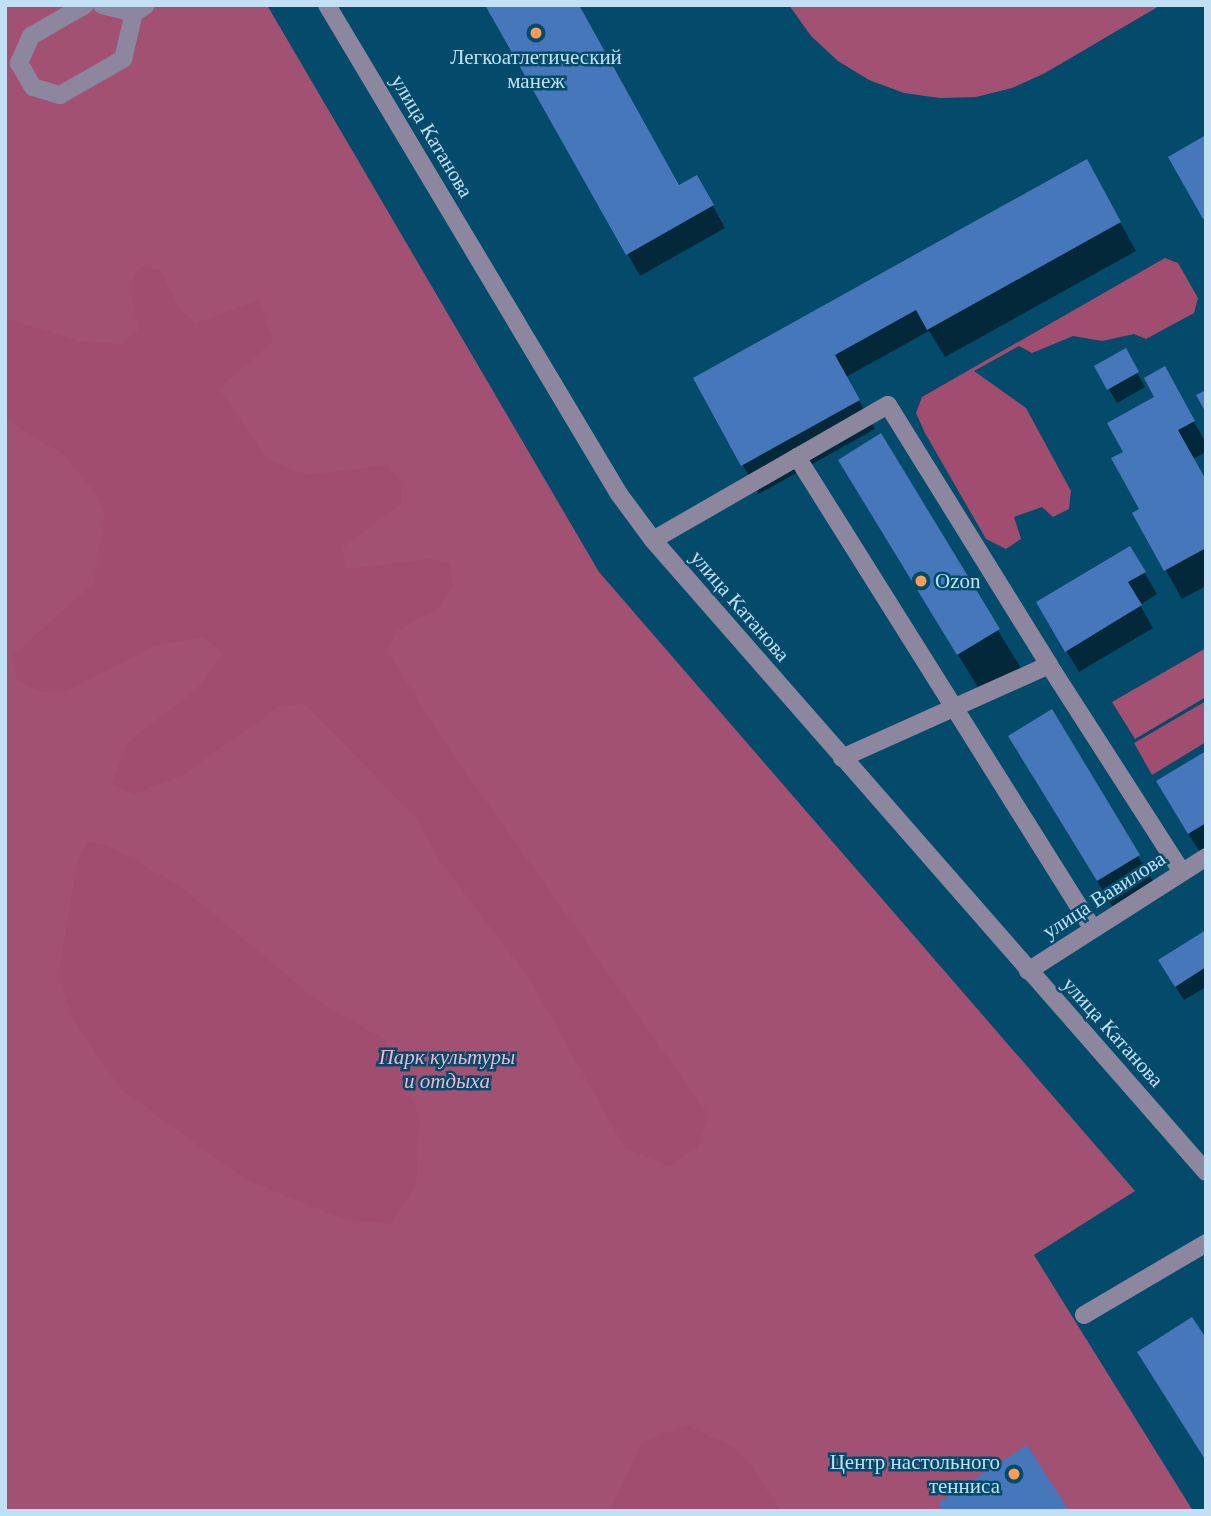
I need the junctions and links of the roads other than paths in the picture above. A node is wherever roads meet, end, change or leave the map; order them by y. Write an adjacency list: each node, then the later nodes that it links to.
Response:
1 (85, 5): 4 (street)
2 (102, 5): 4 (street)
3 (327, 5): 6 (street, улица Катанова)
4 (140, 9)
5 (797, 457): 6 (street); 7 (street); 8 (street)
6 (653, 540): 9 (street, улица Катанова)
7 (1049, 665): 8 (street); 11 (street)
8 (955, 707): 9 (street); 12 (street)
9 (842, 758): 13 (street, улица Катанова)
10 (1206, 856): 11 (street, улица Вавилова)
11 (1182, 872): 12 (street, улица Вавилова)
12 (1093, 929): 13 (street, улица Вавилова)
13 (1028, 971): 14 (street, улица Катанова)
14 (1206, 1172)
15 (1206, 1243): 16 (street)
16 (1084, 1315)

